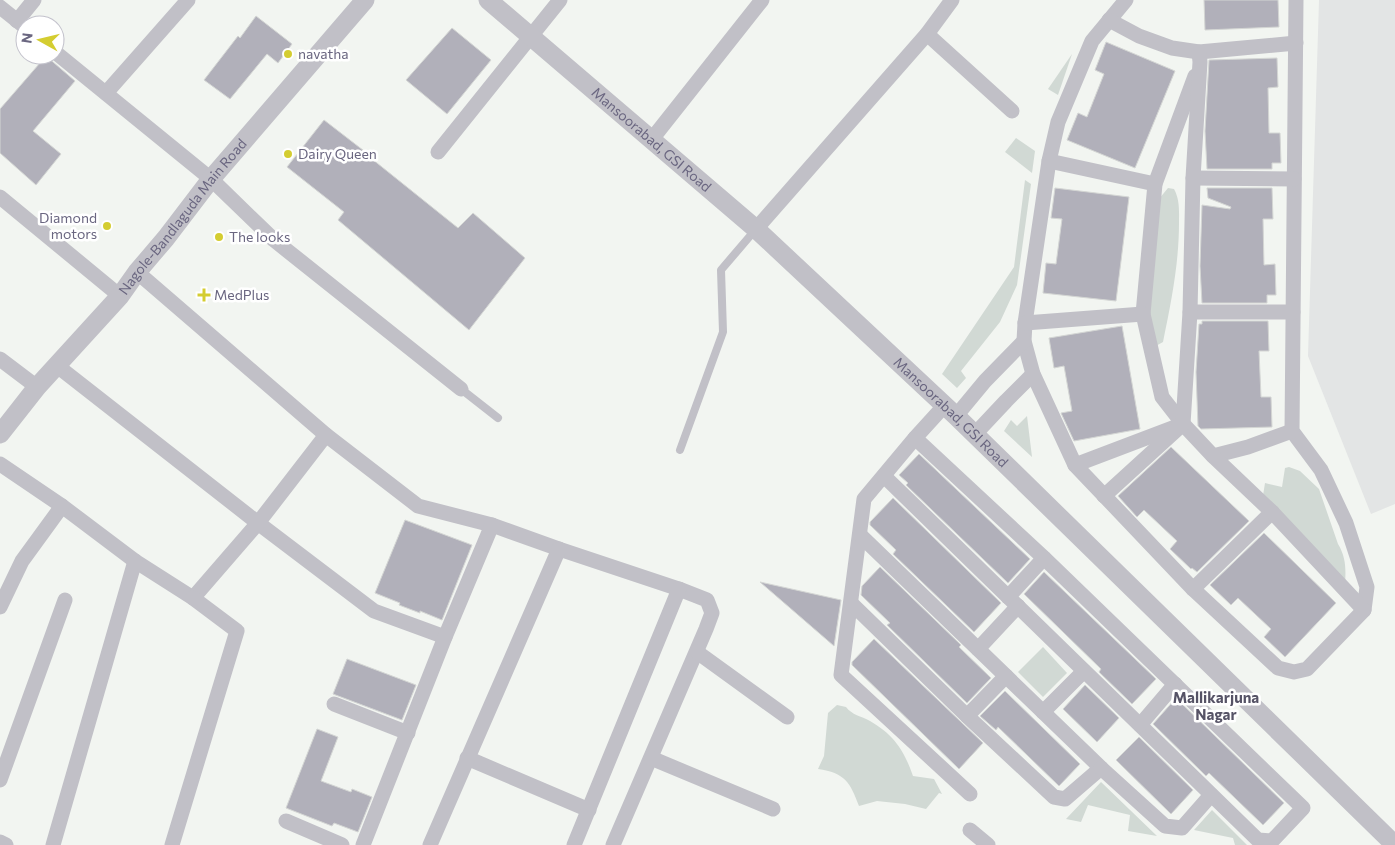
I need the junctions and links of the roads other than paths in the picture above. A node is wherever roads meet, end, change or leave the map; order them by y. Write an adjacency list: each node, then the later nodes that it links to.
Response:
1 (34, 0): 11 (street)
2 (188, 0): 19 (street)
3 (488, 0): 15 (street, Mansoorabad, GSI Road)
4 (560, 0): 15 (street)
5 (952, 0): 14 (street)
6 (1126, 0): 13 (street)
7 (1296, 0): 16 (street)
8 (362, 1): 25 (street, Nagole-Bandlaguda Main Road)
9 (755, 2): 21 (street)
10 (0, 7): 12 (street)
11 (26, 15)
12 (15, 19)
13 (1109, 20): 17 (street); 23 (street)
14 (927, 34): 20 (street); 29 (street)
15 (531, 36): 21 (street, Mansoorabad, GSI Road); 22 (street)
16 (1296, 43): 17 (street); 26 (street)
17 (1200, 57): 24 (street); 27 (street)
18 (65, 60): 19 (street)
19 (106, 93): 25 (street)
20 (1012, 111)
21 (652, 139): 29 (street, Mansoorabad, GSI Road)
22 (438, 152)
23 (1049, 161): 27 (street); 35 (street)
24 (1193, 178): 26 (street); 32 (street)
25 (211, 179): 30 (street, Nagole-Bandlaguda Main Road); 41 (street)
26 (1294, 179): 33 (street)
27 (1155, 184): 34 (street)
28 (0, 197): 31 (street)
29 (756, 229): 42 (street, Mansoorabad, GSI Road); 50 (lane)
30 (137, 272): 31 (street, Nagole-Bandlaguda Main Road); 48 (street)
31 (120, 296): 38 (street, Nagole-Bandlaguda Main Road)
32 (1190, 312): 33 (street); 44 (street)
33 (1293, 312): 45 (street)
34 (1143, 314): 35 (street); 44 (street)
35 (1025, 322): 36 (street)
36 (1024, 341): 39 (street); 42 (street)
37 (0, 359): 40 (street)
38 (56, 365): 40 (street, Nagole-Bandlaguda Main Road); 58 (street)
39 (1033, 374): 47 (street); 53 (street)
40 (37, 387): 46 (street, Nagole-Bandlaguda Main Road)
41 (461, 389): 43 (lane)
42 (951, 411): 47 (street, Mansoorabad, GSI Road); 49 (street)
43 (498, 418)
44 (1183, 424): 51 (street); 53 (street); 55 (street)
45 (1292, 431): 51 (street); 71 (street)
46 (0, 434)
47 (975, 434): 104 (street, Mansoorabad, GSI Road)
48 (326, 436): 58 (street); 59 (street)
49 (916, 438): 54 (street); 62 (street)
50 (680, 450)
51 (1213, 456): 57 (street)
52 (0, 464): 56 (street)
53 (1075, 465): 55 (street)
54 (884, 476): 60 (street); 68 (street)
55 (1104, 496): 65 (street)
56 (62, 506): 63 (street); 70 (street)
57 (1272, 512): 65 (street); 71 (street)
58 (258, 523): 66 (street); 72 (street)
59 (492, 525): 61 (street); 72 (street)
60 (860, 535): 69 (street); 73 (street)
61 (559, 549): 64 (street); 84 (street)
62 (1044, 558): 68 (street); 77 (street)
63 (135, 561): 66 (street); 96 (street)
64 (679, 589): 74 (street); 91 (street)
65 (1193, 589): 71 (street)
66 (193, 598): 97 (street)
67 (64, 600): 87 (street)
68 (1013, 601): 73 (street); 75 (street)
69 (851, 603): 80 (street); 88 (street)
70 (0, 607)
71 (1364, 610)
72 (445, 637): 83 (street)
73 (978, 649): 76 (street)
74 (697, 652): 81 (street); 85 (street)
75 (1084, 671): 79 (street); 82 (street)
76 (1006, 676): 79 (street); 80 (street)
77 (1175, 684): 82 (street); 89 (street)
78 (334, 704): 83 (street)
79 (1043, 712): 86 (street)
80 (967, 716): 86 (street)
81 (787, 717)
82 (1140, 725): 89 (street)
83 (408, 733): 99 (street)
84 (467, 758): 91 (street); 100 (street)
85 (651, 758): 90 (street); 102 (street)
86 (1101, 768): 89 (street)
87 (0, 780)
88 (970, 794)
89 (1211, 795)
90 (773, 809)
91 (589, 810): 101 (street)
92 (286, 821): 98 (street)
93 (970, 830): 103 (street)
94 (0, 842): 95 (street)
95 (6, 845)
96 (53, 845)
97 (172, 845)
98 (342, 845)
99 (363, 845)
100 (430, 845)
101 (574, 845)
102 (613, 845)
103 (988, 845)
104 (1395, 845)

